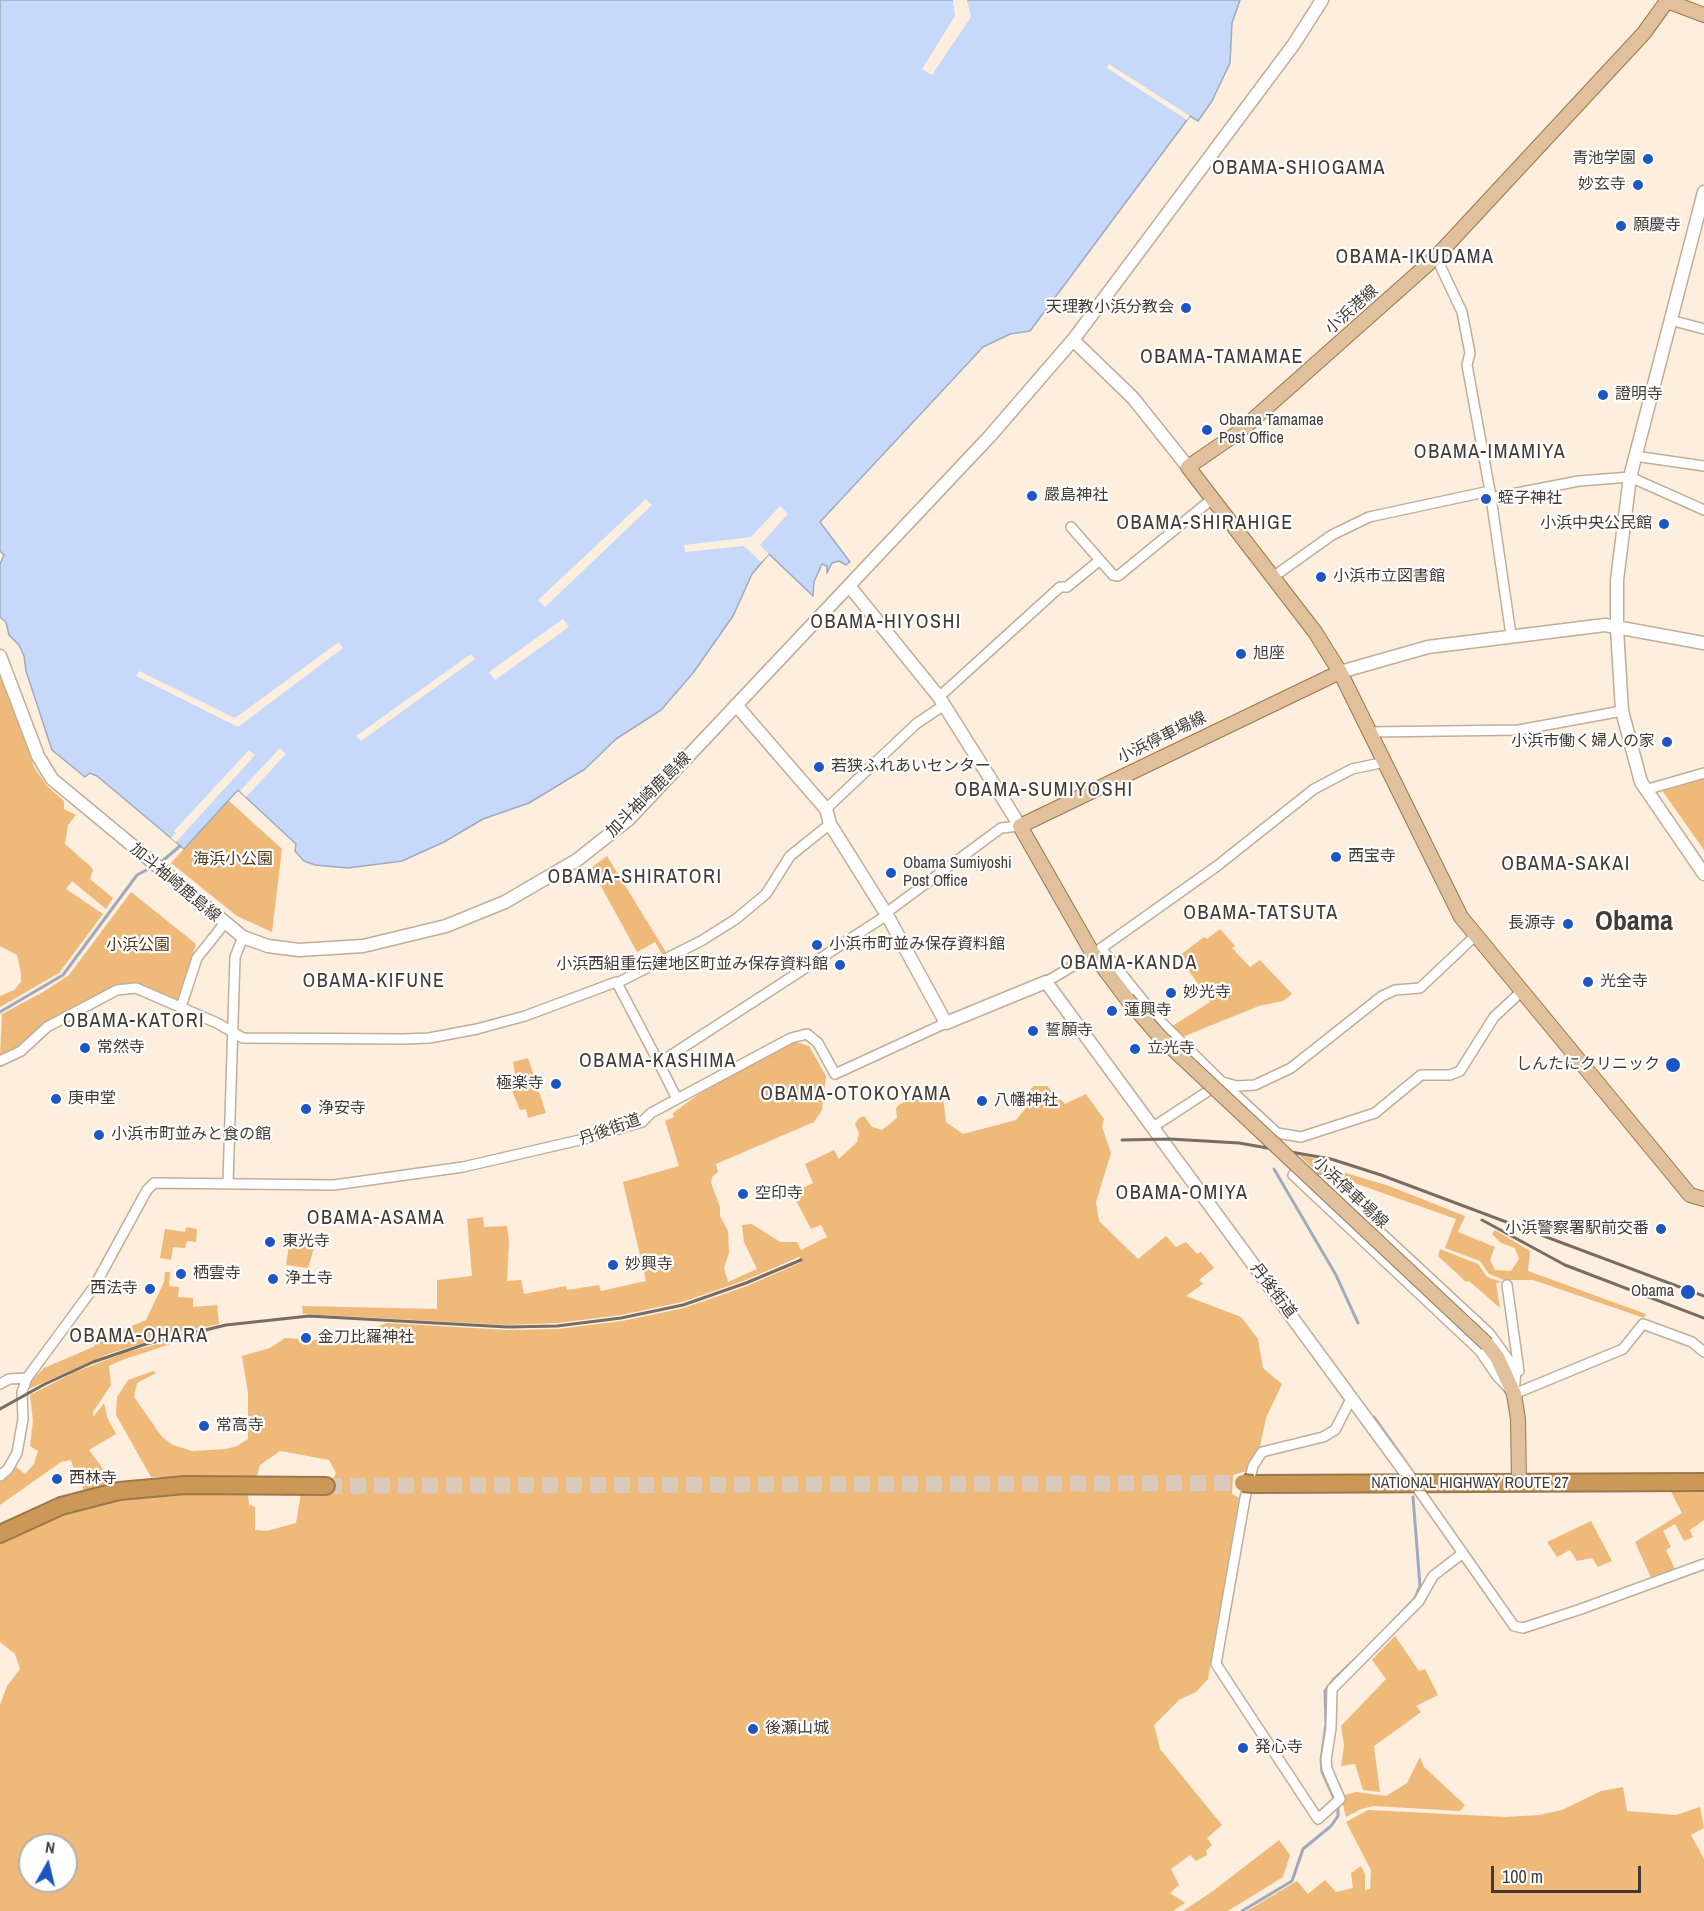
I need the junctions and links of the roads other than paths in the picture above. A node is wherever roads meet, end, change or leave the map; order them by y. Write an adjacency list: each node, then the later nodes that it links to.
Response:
1 (1322, 0): 9 (street, 加斗袖崎鹿島線)
2 (1666, 0): 3 (main road, 小浜港線); 6 (main road, 小浜港線)
3 (1704, 15)
4 (1704, 192): 5 (street)
5 (1702, 207): 7 (street)
6 (1436, 257): 11 (main road, 小浜港線); 14 (street)
7 (1670, 320): 8 (street); 10 (street)
8 (1704, 329)
9 (1073, 340): 11 (street); 20 (street, 加斗袖崎鹿島線)
10 (1635, 456): 12 (street); 13 (street)
11 (1188, 466): 15 (main road)
12 (1704, 466)
13 (1630, 477): 14 (street); 16 (street); 21 (street)
14 (1490, 495): 19 (street); 22 (street)
15 (1212, 499): 18 (street); 19 (main road)
16 (1704, 510)
17 (1071, 527): 18 (street)
18 (1100, 560): 26 (street)
19 (1273, 577): 25 (main road)
20 (850, 587): 26 (street); 27 (street, 加斗袖崎鹿島線)
21 (1617, 629): 22 (street); 23 (street); 28 (street)
22 (1511, 635): 25 (street)
23 (1704, 643)
24 (0, 656): 38 (street, 加斗袖崎鹿島線)
25 (1340, 672): 29 (main road); 35 (main road, 小浜停車場線)
26 (941, 701): 33 (street); 35 (street)
27 (736, 705): 33 (street); 40 (street, 加斗袖崎鹿島線)
28 (1622, 711): 29 (street); 32 (street)
29 (1371, 732): 30 (main road)
30 (1385, 762): 39 (main road); 41 (street)
31 (1704, 773): 32 (street)
32 (1645, 790): 36 (street)
33 (826, 809): 34 (street)
34 (830, 824): 37 (street); 49 (street)
35 (1020, 826): 37 (street); 41 (main road, 小浜停車場線)
36 (1704, 874)
37 (887, 914): 46 (street); 49 (street)
38 (224, 924): 40 (street, 加斗袖崎鹿島線); 45 (street)
39 (1476, 936): 44 (main road); 50 (street)
40 (243, 937): 47 (street)
41 (1097, 951): 43 (street); 50 (street); 59 (main road, 小浜停車場線, bridge)
42 (616, 982): 47 (street)
43 (1046, 982): 46 (street); 52 (street, 丹後街道)
44 (1522, 992): 50 (street); 54 (main road)
45 (181, 1007): 47 (street); 48 (street)
46 (946, 1023): 51 (street, 丹後街道)
47 (234, 1034): 53 (street)
48 (0, 1061)
49 (659, 1063): 51 (street)
50 (1222, 1083): 52 (street)
51 (677, 1099): 53 (street, 丹後街道)
52 (1153, 1127): 60 (street, 丹後街道)
53 (228, 1183): 57 (street, 丹後街道)
54 (1704, 1199)
55 (1507, 1285): 59 (street)
56 (1704, 1352): 59 (street)
57 (27, 1378): 58 (street); 61 (street)
58 (0, 1384)
59 (1515, 1394): 59 (street); 64 (main road, 小浜停車場線)
60 (1352, 1397): 65 (street, 丹後街道); 68 (street)
61 (0, 1476)
62 (1704, 1482): 64 (highway, NATIONAL HIGHWAY ROUTE 27)
63 (1244, 1483): 65 (highway, NATIONAL HIGHWAY ROUTE 27)
64 (1519, 1483): 65 (highway, NATIONAL HIGHWAY ROUTE 27)
65 (1415, 1485): 68 (street, 丹後街道)
66 (326, 1486): 67 (highway)
67 (0, 1534)
68 (1463, 1552): 69 (street, 丹後街道)
69 (1704, 1564)

